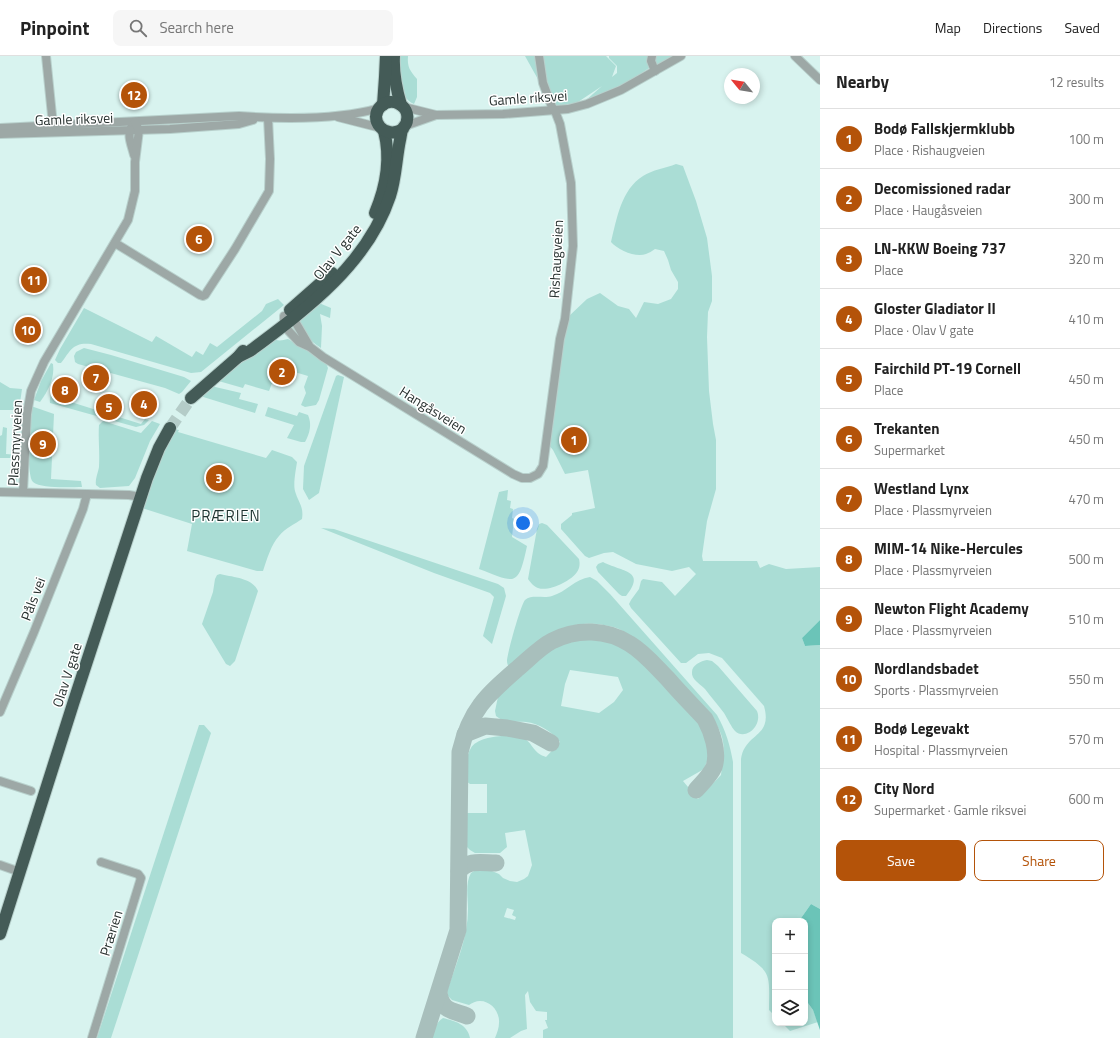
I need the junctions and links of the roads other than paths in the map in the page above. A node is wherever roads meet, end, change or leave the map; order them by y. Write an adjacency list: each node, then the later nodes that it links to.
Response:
1 (46, 56): 17 (street)
2 (386, 56): 10 (highway, Olav V gate)
3 (394, 56): 11 (highway, Olav V gate)
4 (539, 56): 12 (street, Rishaugveien)
5 (652, 56): 8 (street)
6 (681, 56): 8 (street, Gamle riksvei)
7 (796, 56): 9 (street)
8 (655, 71): 12 (street, Gamle riksvei)
9 (820, 80)
10 (381, 106): 11 (highway); 14 (street, Gamle riksvei); 20 (highway, Olav V gate)
11 (403, 106): 13 (street, Gamle riksvei); 18 (highway, Olav V gate)
12 (556, 111): 13 (street, Gamle riksvei); 30 (street, Rishaugveien)
13 (436, 115): 18 (street, Gamle riksvei)
14 (333, 116): 15 (street, Gamle riksvei); 20 (street, Gamle riksvei)
15 (268, 118): 16 (street, Gamle riksvei); 22 (street, Gamle riksvei); 25 (street)
16 (135, 122): 17 (street, Gamle riksvei); 21 (street); 22 (street)
17 (53, 125): 19 (street, Gamle riksvei)
18 (404, 127): 20 (highway); 26 (highway, Olav V gate)
19 (0, 128)
20 (382, 129): 26 (highway, Olav V gate)
21 (129, 130): 22 (street, Gamle riksvei); 23 (street, Gamle riksvei); 24 (street, Plassmyrveien)
22 (139, 130): 24 (street, Plassmyrveien)
23 (0, 134)
24 (135, 162): 25 (street, Plassmyrveien)
25 (115, 243): 32 (street, Plassmyrveien)
26 (287, 320): 27 (street); 27 (street); 28 (highway, Olav V gate)
27 (310, 347): 30 (street, Hangåsveien)
28 (191, 398)
29 (170, 428): 34 (highway, Olav V gate)
30 (543, 466)
31 (0, 492): 32 (street)
32 (23, 492): 33 (street, Plassmyrveien)
33 (87, 494): 34 (street, Plassmyrveien); 35 (street, Påls vei)
34 (141, 497): 40 (highway, Olav V gate)
35 (0, 712)
36 (0, 781): 37 (street)
37 (31, 791)
38 (101, 862): 42 (street, Prærien)
39 (0, 865): 40 (street)
40 (20, 872): 41 (highway, Olav V gate)
41 (0, 934)
42 (92, 1038)

